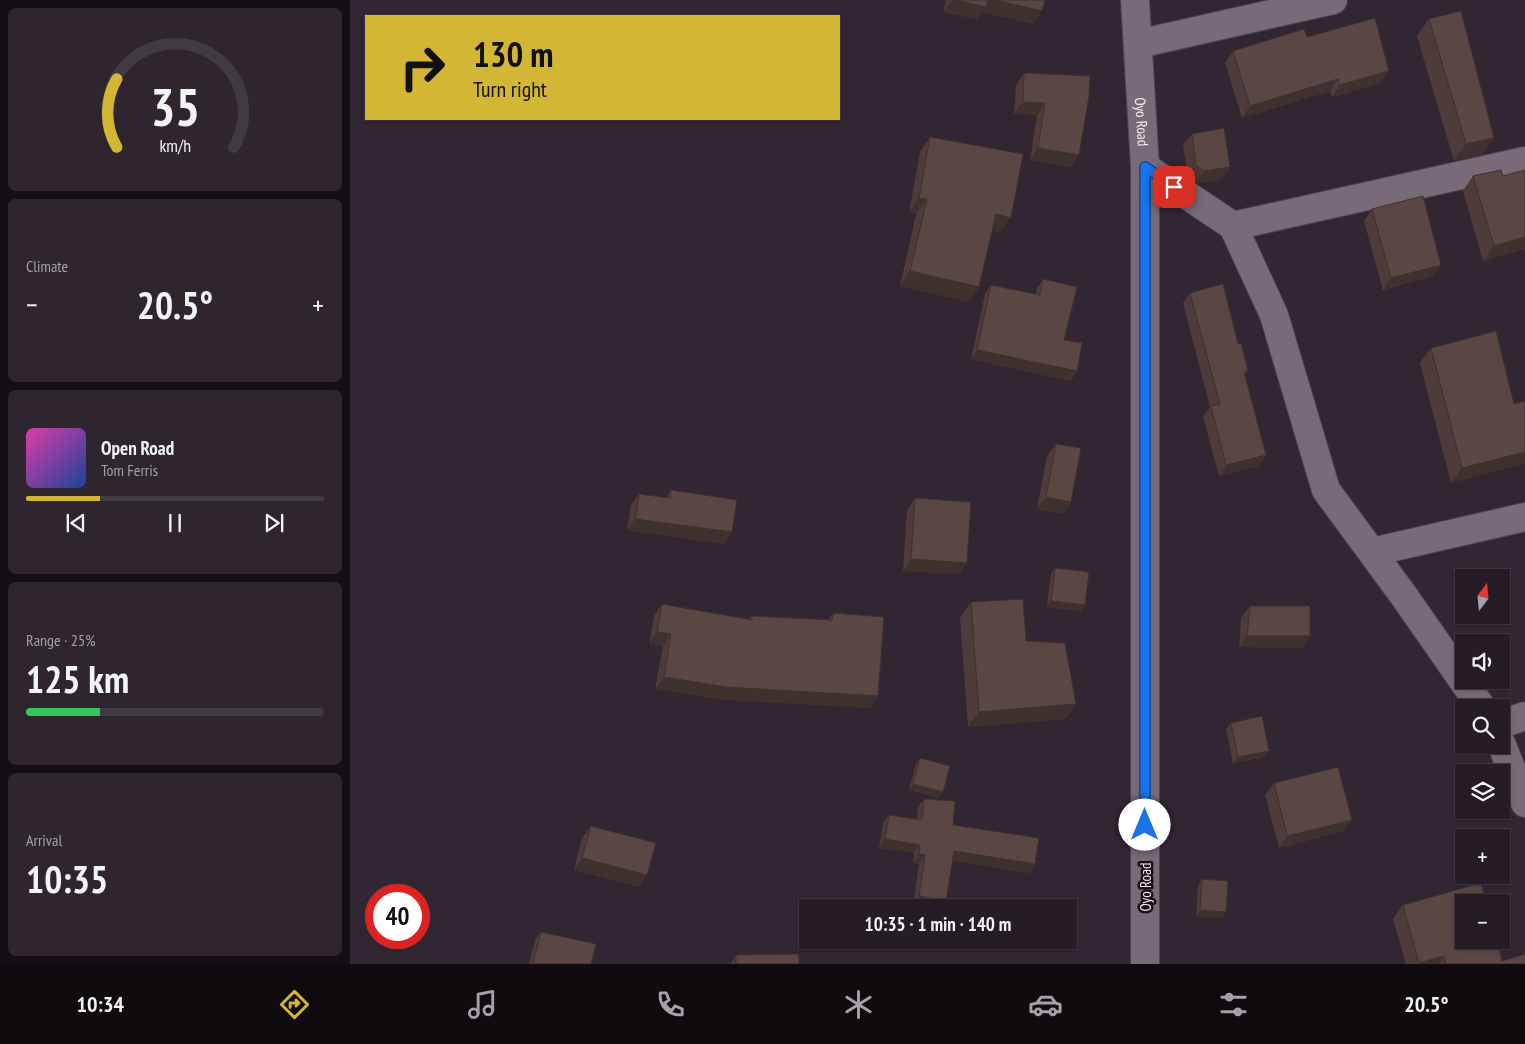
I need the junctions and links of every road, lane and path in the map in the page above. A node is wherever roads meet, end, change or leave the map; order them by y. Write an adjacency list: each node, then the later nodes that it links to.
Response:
1 (1135, 0): 3 (street, Oyo Road)
2 (1333, 0): 3 (street)
3 (1138, 44): 5 (street, Oyo Road)
4 (1525, 161): 6 (street)
5 (1145, 167): 6 (street); 14 (street, Oyo Road)
6 (1233, 226): 8 (street)
7 (1525, 516): 8 (street)
8 (1372, 552): 9 (street)
9 (1476, 699)
10 (1525, 716): 11 (street)
11 (1510, 721)
12 (1506, 754): 13 (street)
13 (1525, 803)
14 (1145, 964)

